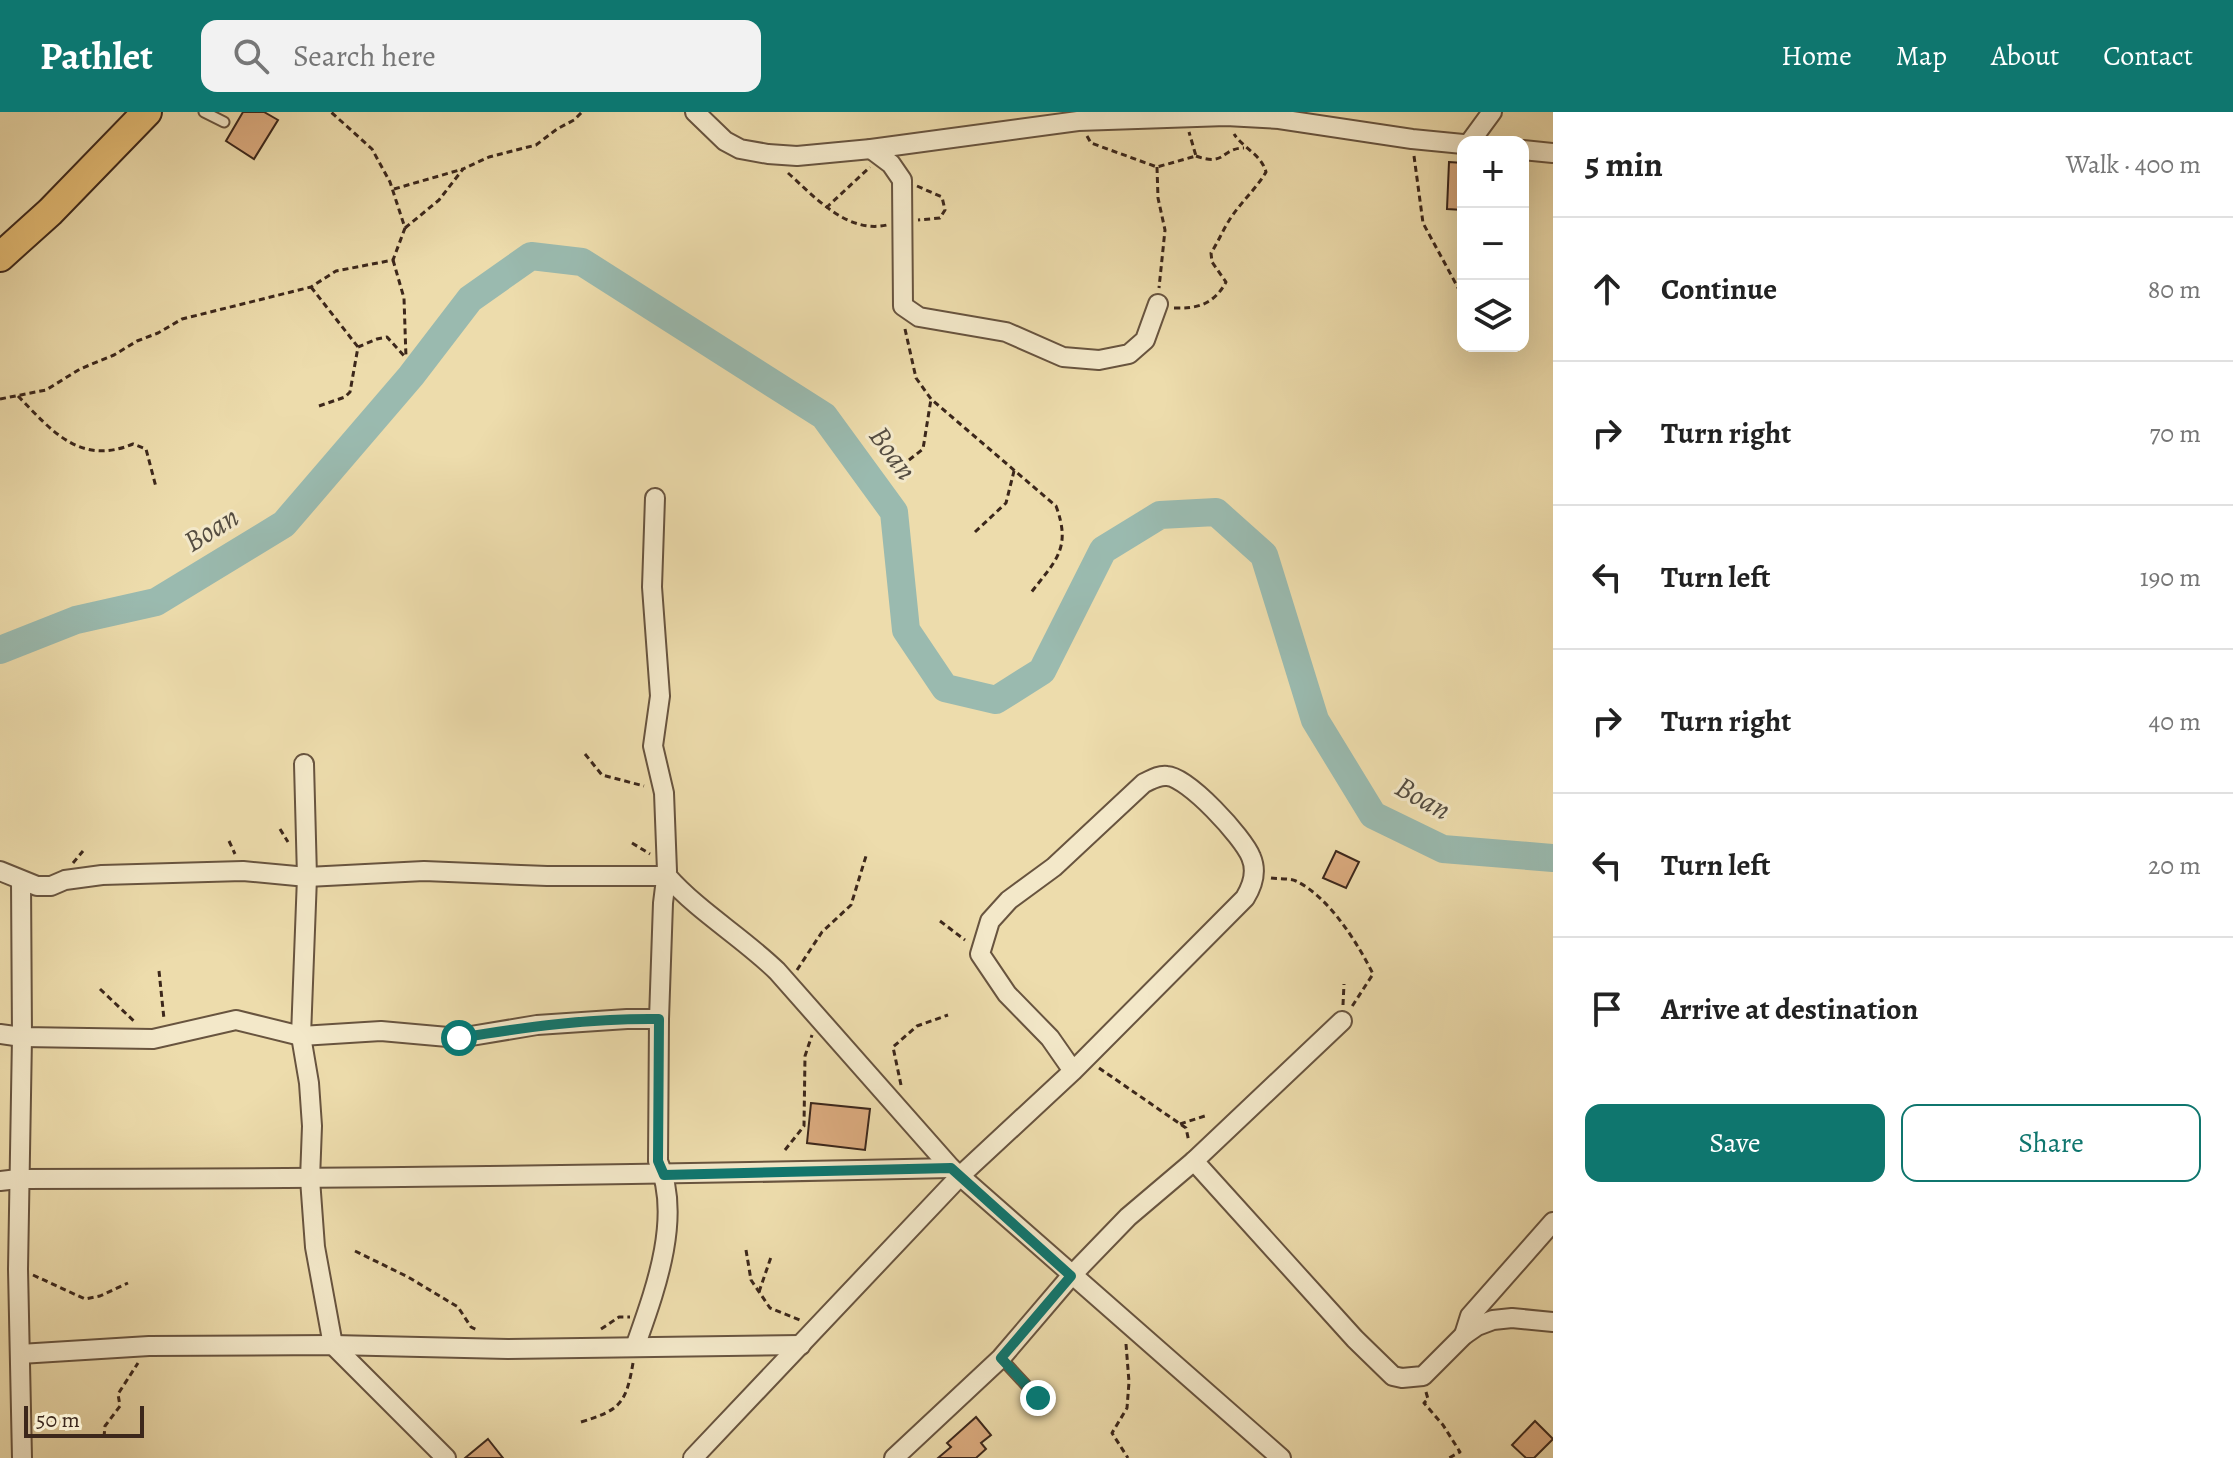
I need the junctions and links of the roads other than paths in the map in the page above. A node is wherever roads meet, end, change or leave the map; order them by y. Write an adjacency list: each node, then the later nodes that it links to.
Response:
1 (147, 112): 12 (main road)
2 (204, 112): 6 (lane)
3 (695, 112): 10 (street)
4 (1492, 112): 7 (street)
5 (1281, 115): 8 (street); 10 (street)
6 (224, 122)
7 (1474, 136)
8 (1457, 143)
9 (1529, 151): 11 (street)
10 (876, 152): 13 (street)
11 (1553, 153)
12 (0, 257)
13 (1158, 304)
14 (655, 498): 17 (street)
15 (304, 764): 18 (street)
16 (0, 871): 19 (street)
17 (667, 876): 18 (street); 20 (street); 27 (street)
18 (307, 877): 19 (street); 23 (street)
19 (21, 881): 24 (street)
20 (659, 1019): 23 (street); 28 (street)
21 (1342, 1021): 26 (street)
22 (0, 1034): 24 (street)
23 (301, 1036): 24 (street); 29 (street)
24 (22, 1037): 30 (street)
25 (1079, 1065): 25 (street); 27 (street)
26 (1194, 1161): 32 (street); 34 (street)
27 (956, 1171): 28 (street); 32 (street); 36 (street)
28 (664, 1175): 29 (street); 37 (street)
29 (310, 1179): 30 (street); 35 (street)
30 (9, 1180): 38 (street)
31 (1553, 1222): 34 (street)
32 (1071, 1276): 39 (street); 45 (street)
33 (1553, 1322): 34 (street)
34 (1464, 1335)
35 (333, 1345): 37 (street); 38 (street); 42 (street)
36 (801, 1345): 37 (street); 43 (street)
37 (635, 1347)
38 (20, 1354): 41 (street)
39 (1001, 1358): 40 (lane); 44 (street)
40 (1038, 1398)
41 (22, 1458)
42 (446, 1458)
43 (693, 1458)
44 (894, 1458)
45 (1281, 1458)

